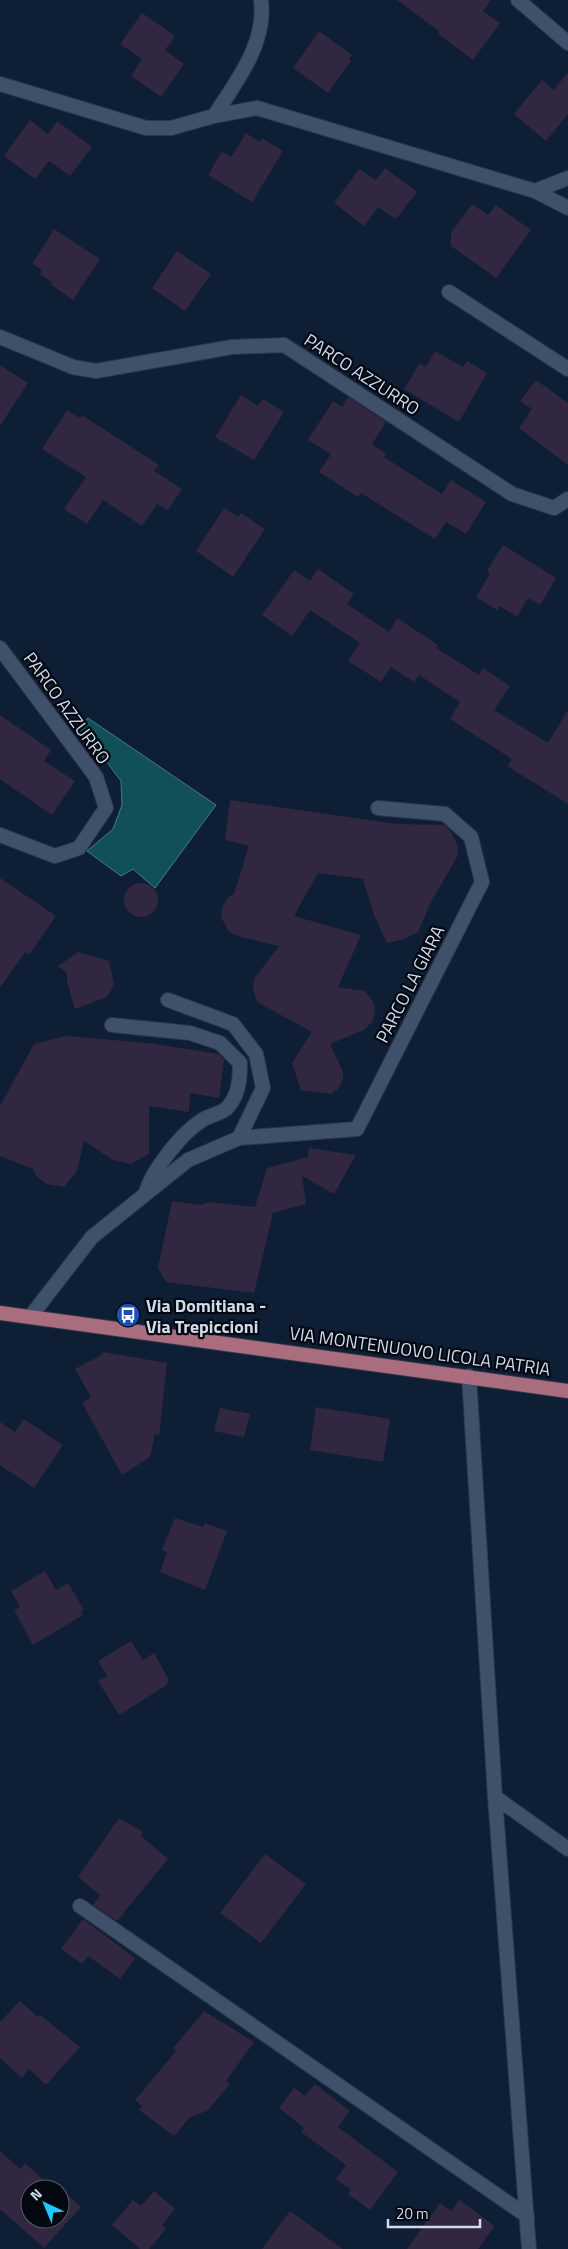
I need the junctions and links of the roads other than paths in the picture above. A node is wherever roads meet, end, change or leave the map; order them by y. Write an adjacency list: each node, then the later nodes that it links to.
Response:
1 (261, 0): 5 (street)
2 (518, 0): 3 (street)
3 (568, 43)
4 (0, 84): 5 (street)
5 (214, 116): 7 (street)
6 (568, 178): 7 (street)
7 (535, 191): 8 (street)
8 (568, 208)
9 (449, 292): 11 (street)
10 (0, 337): 12 (street, PARCO AZZURRO)
11 (568, 369)
12 (568, 499)
13 (0, 648): 15 (street, PARCO AZZURRO)
14 (378, 808): 18 (street, PARCO LA GIARA)
15 (0, 835)
16 (168, 1000): 18 (street)
17 (112, 1024): 19 (street, PARCO LA GIARA)
18 (239, 1138): 19 (street, PARCO LA GIARA)
19 (145, 1195): 21 (street, PARCO LA GIARA)
20 (0, 1313): 21 (main road, VIA MONTENUOVO LICOLA PATRIA)
21 (30, 1317): 22 (main road, VIA MONTENUOVO LICOLA PATRIA)
22 (469, 1376): 23 (main road, VIA MONTENUOVO LICOLA PATRIA); 24 (street)
23 (568, 1391)
24 (495, 1798): 25 (street); 27 (street)
25 (568, 1849)
26 (80, 1906): 27 (street)
27 (527, 2216): 28 (street)
28 (529, 2249)

